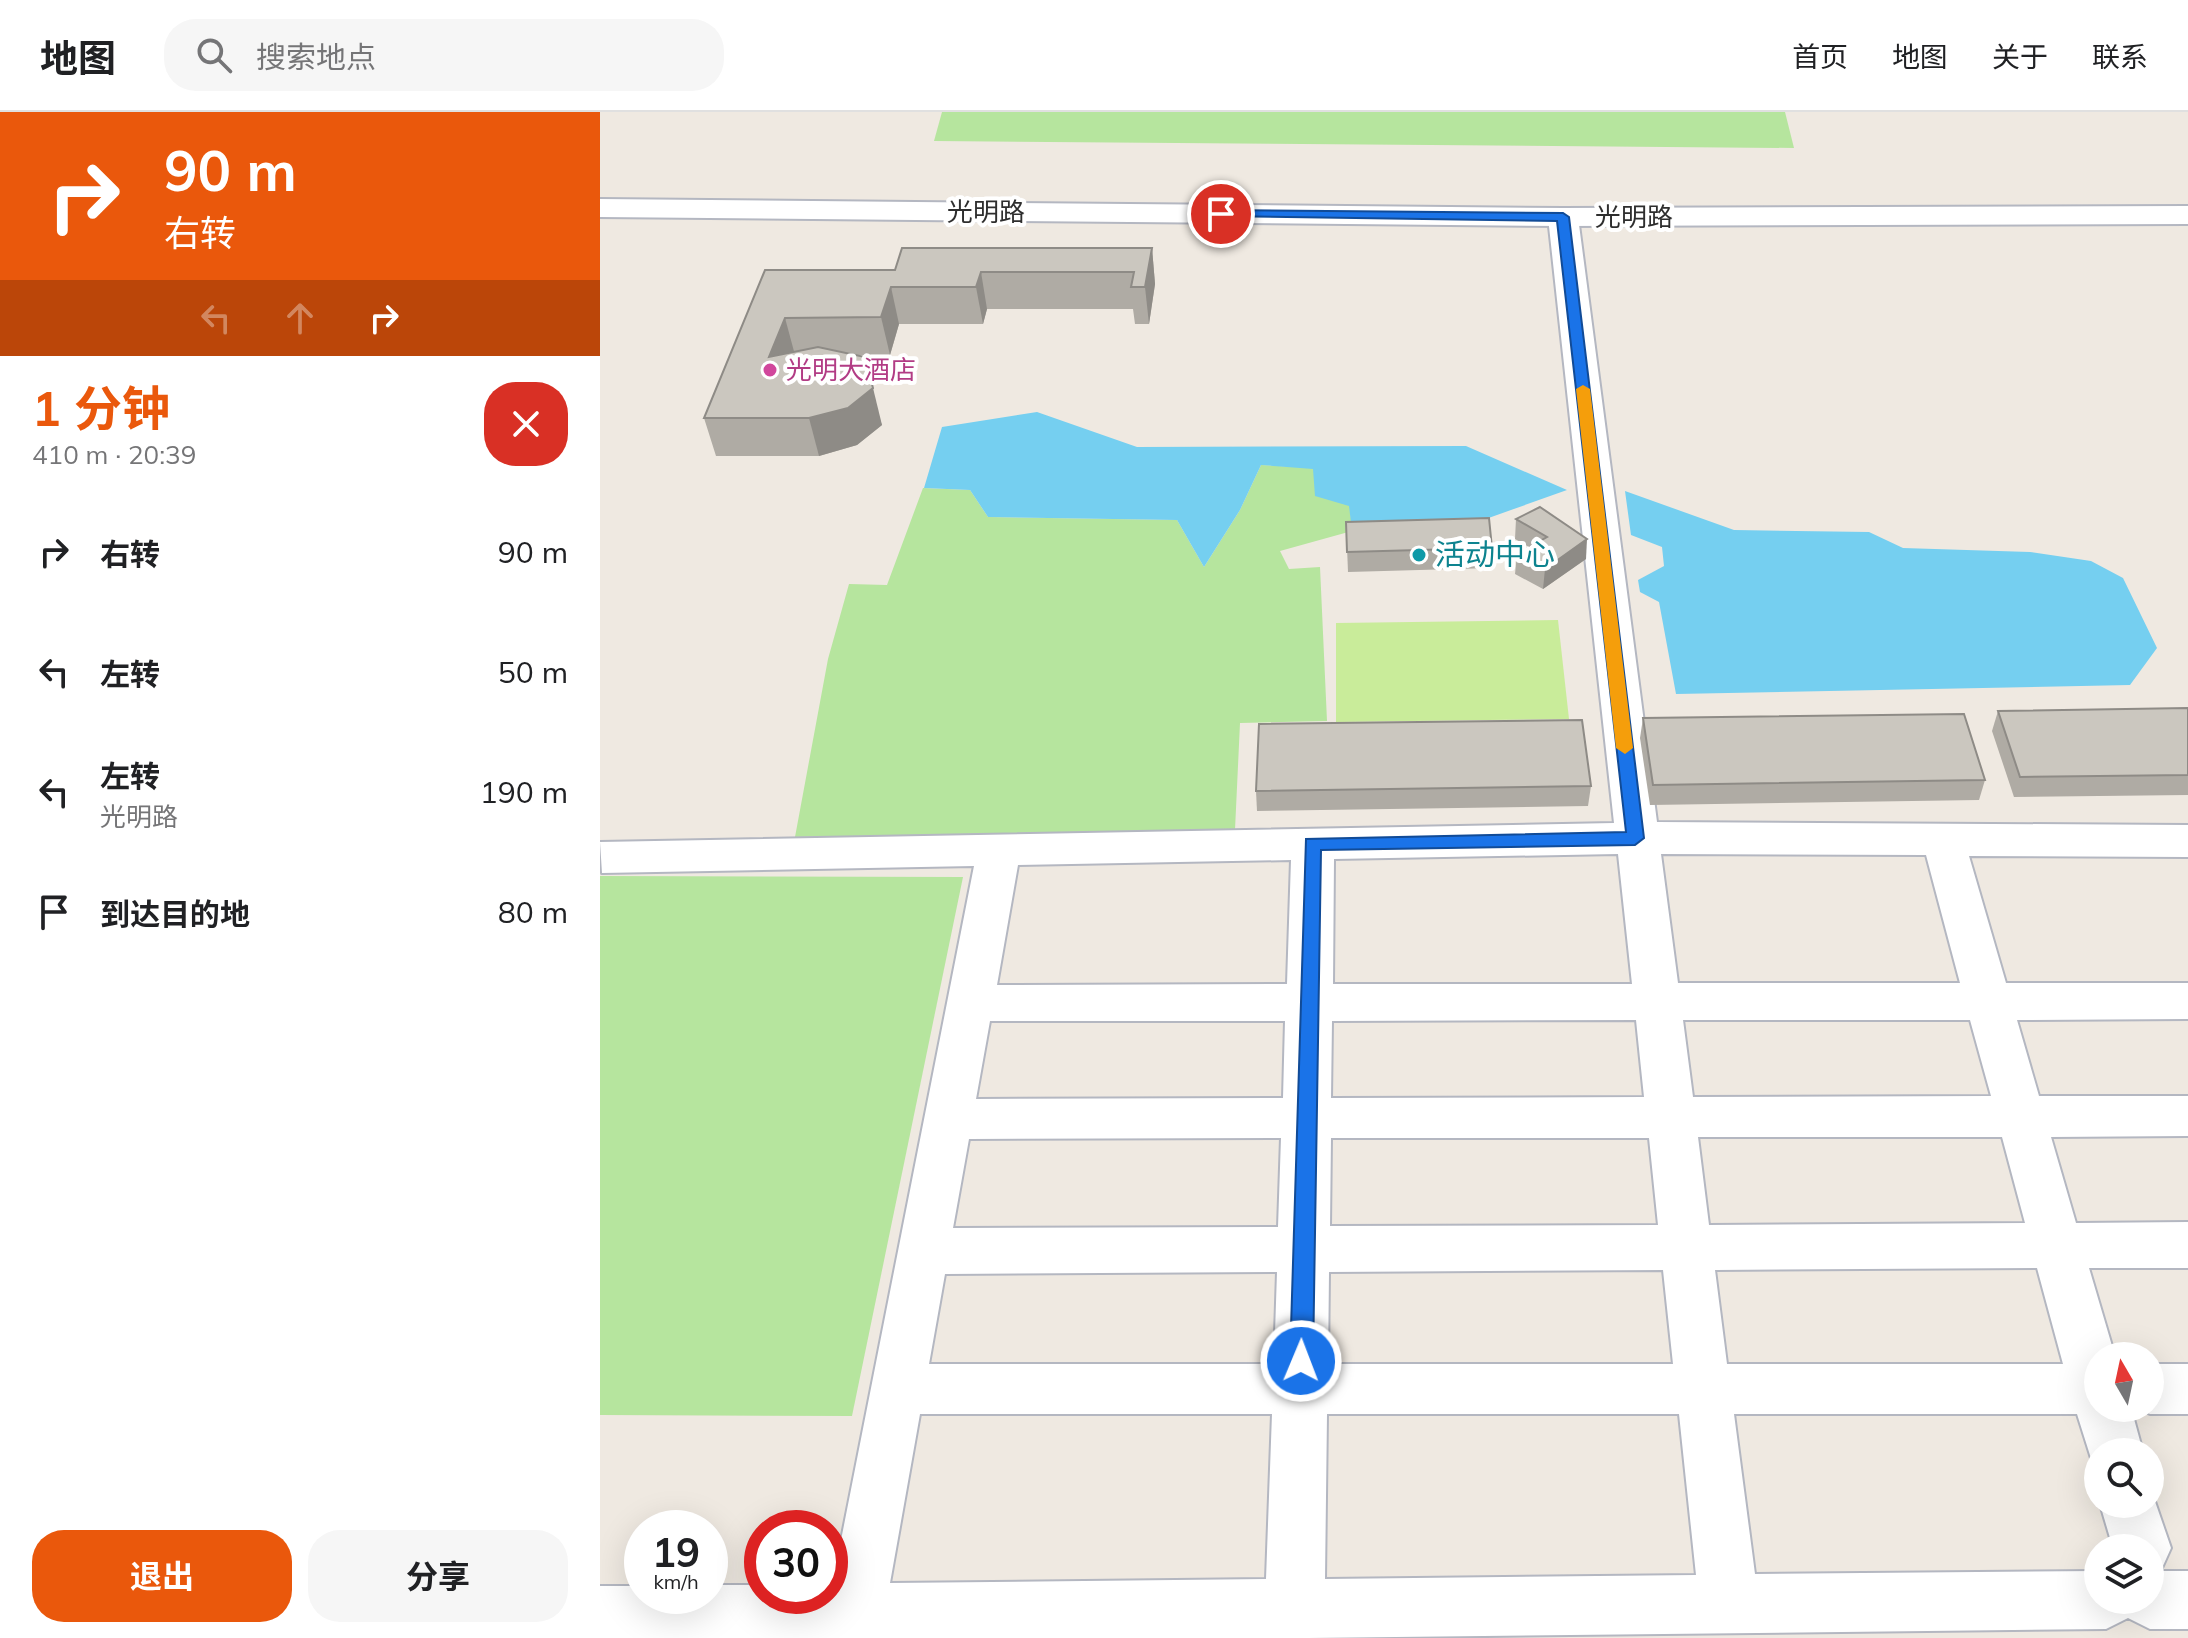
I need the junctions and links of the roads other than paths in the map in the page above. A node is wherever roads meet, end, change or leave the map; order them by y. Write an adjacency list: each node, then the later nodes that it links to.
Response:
1 (600, 208): 3 (street, 光明路)
2 (2188, 215): 3 (street, 光明路)
3 (1563, 217): 4 (street)
4 (1635, 838): 5 (street); 7 (street); 12 (street)
5 (1943, 840): 6 (street); 10 (street)
6 (2188, 841)
7 (1313, 844): 8 (street); 14 (street)
8 (999, 850): 9 (street); 13 (street)
9 (602, 857)
10 (1988, 1001): 11 (street); 12 (street); 15 (street)
11 (2188, 1001)
12 (1656, 1002): 14 (street); 17 (street)
13 (970, 1003): 14 (street); 19 (street)
14 (1309, 1003): 18 (street)
15 (2021, 1116): 16 (street); 17 (street); 20 (street)
16 (2188, 1116)
17 (1669, 1117): 18 (street); 22 (street)
18 (1307, 1118): 19 (street); 23 (street)
19 (947, 1119): 24 (street)
20 (2057, 1245): 21 (street); 22 (street); 25 (street)
21 (2188, 1245)
22 (1685, 1247): 23 (street); 28 (street)
23 (1304, 1249): 24 (street); 27 (street)
24 (923, 1251): 26 (street)
25 (2085, 1342)
26 (897, 1389): 27 (street); 35 (street)
27 (1301, 1389): 28 (street); 34 (street)
28 (1703, 1389): 29 (street); 33 (street)
29 (2084, 1389)
30 (2164, 1389): 31 (street)
31 (2188, 1389)
32 (2084, 1590): 33 (street)
33 (1729, 1603): 34 (street)
34 (1295, 1608): 35 (street)
35 (855, 1613): 36 (street)
36 (600, 1616)

